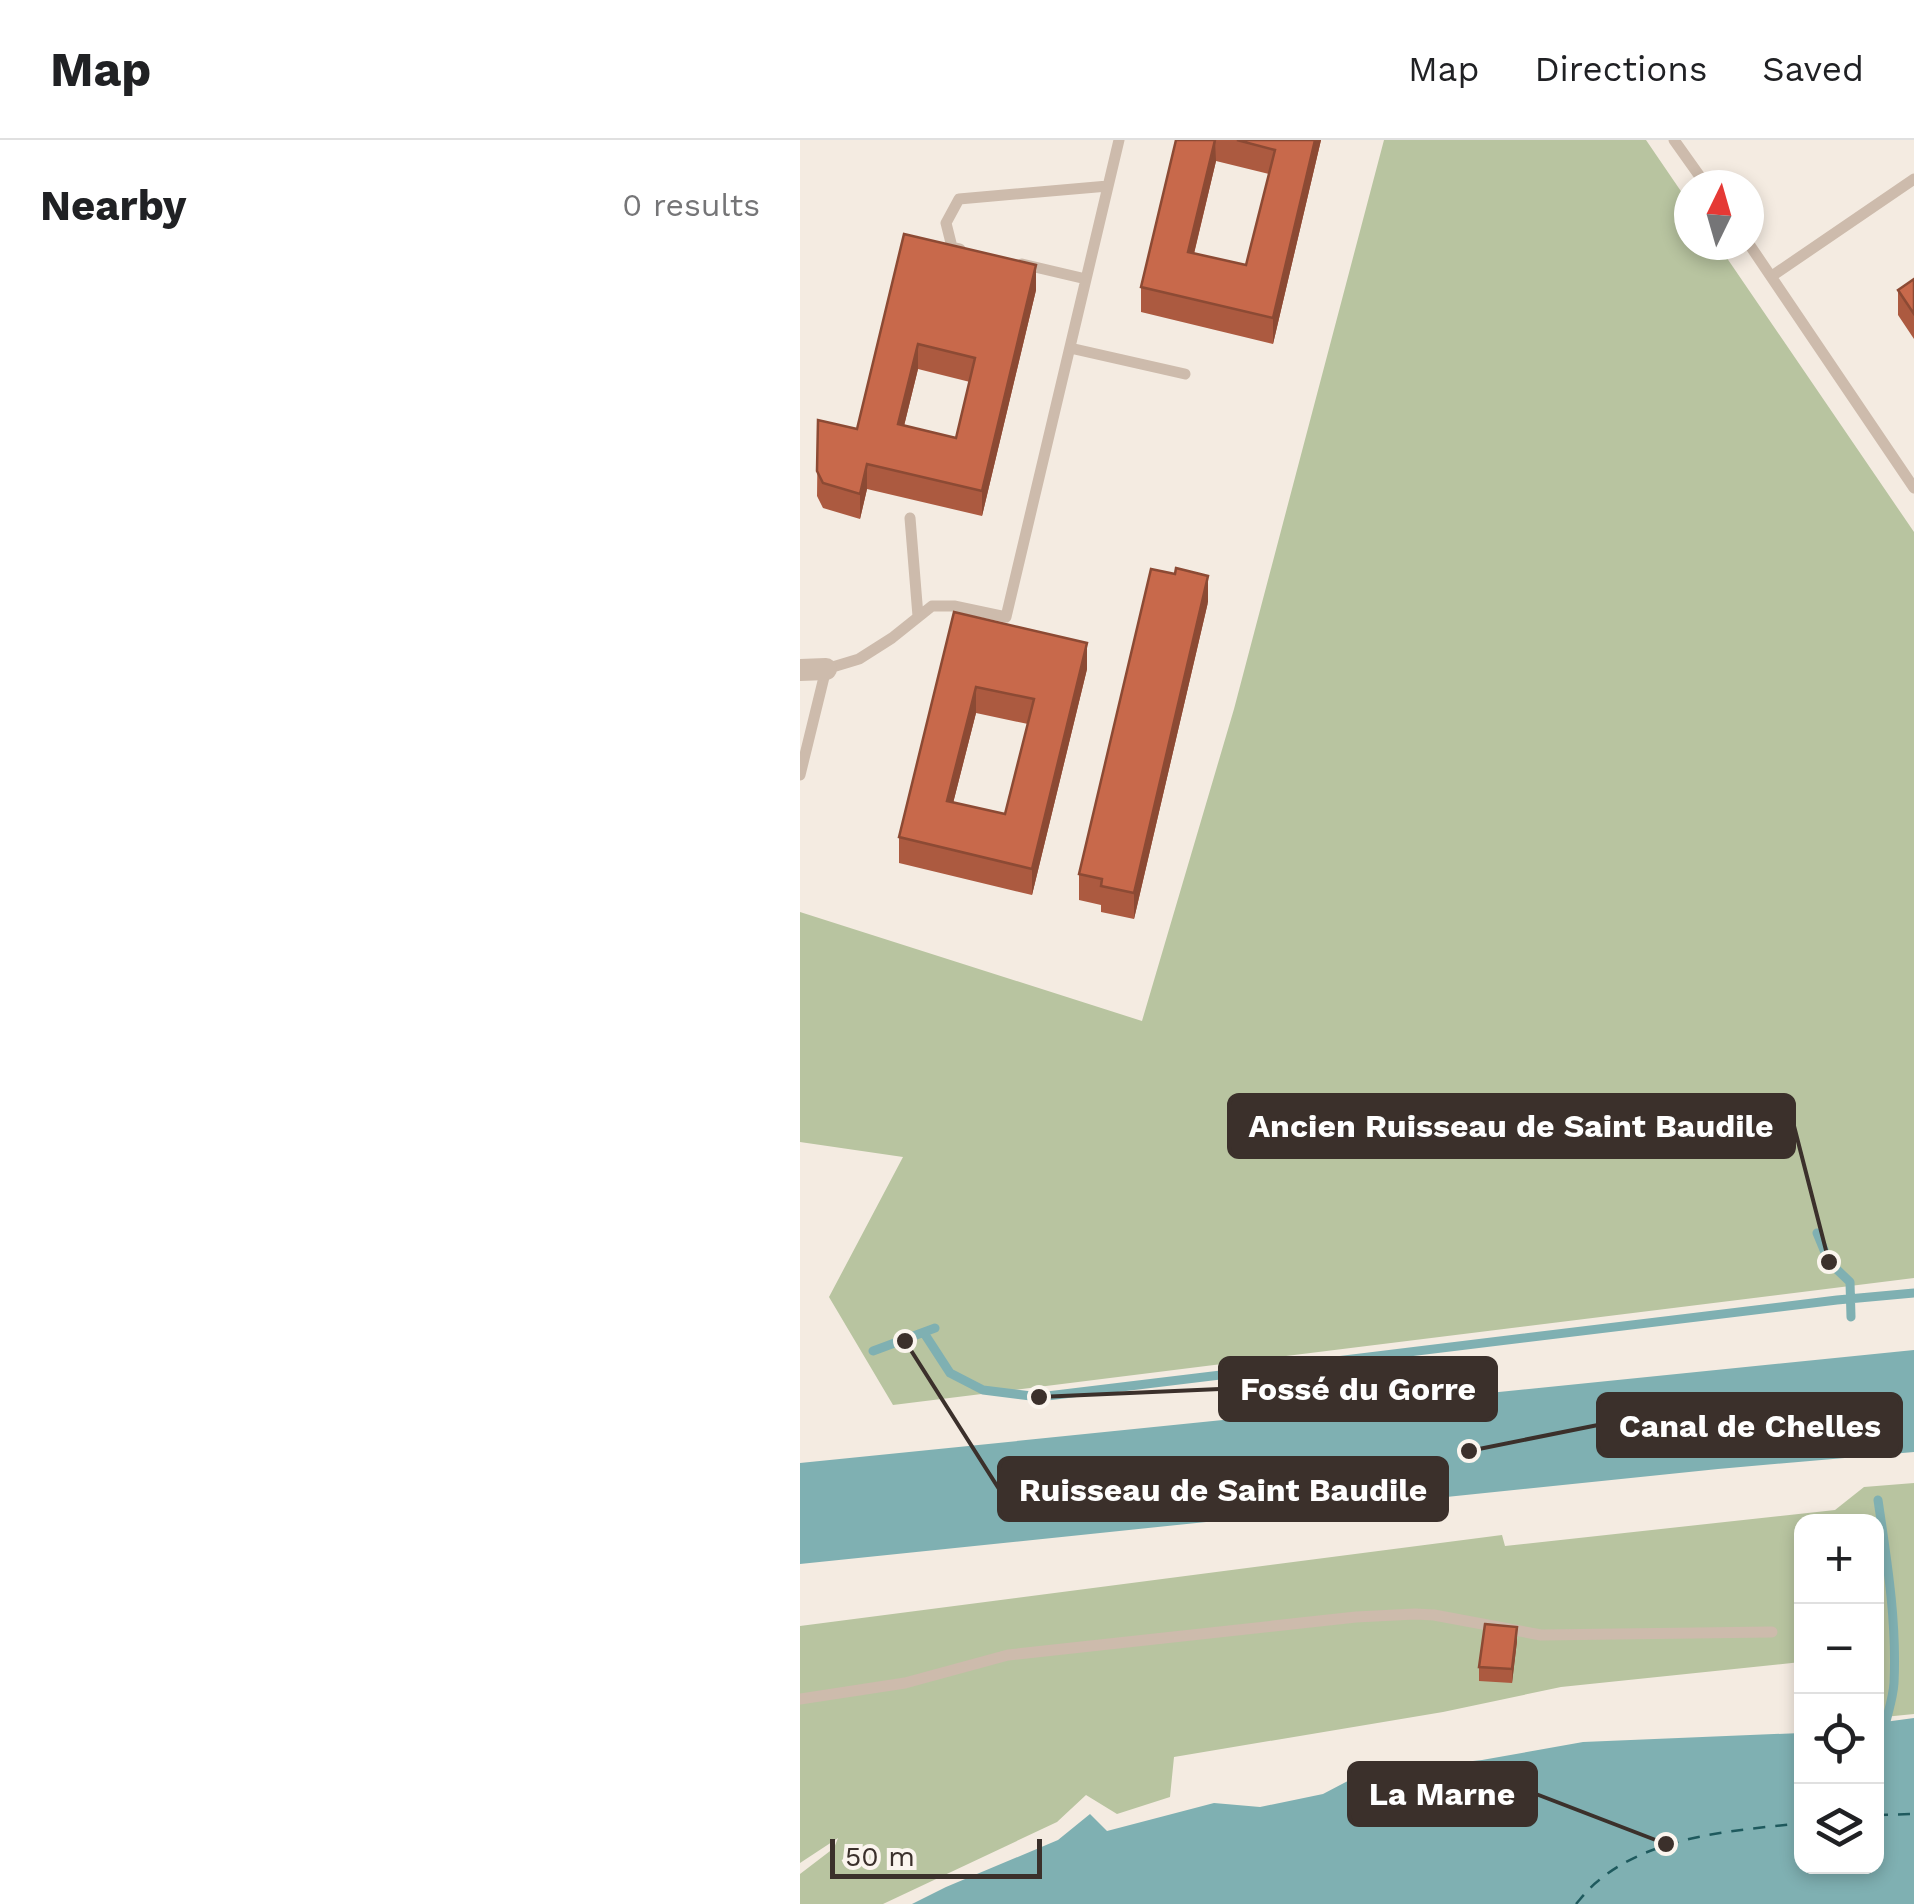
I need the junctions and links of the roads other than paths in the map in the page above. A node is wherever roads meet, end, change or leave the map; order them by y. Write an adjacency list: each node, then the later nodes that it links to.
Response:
1 (1119, 140): 5 (lane)
2 (1674, 140): 3 (lane)
3 (1695, 170)
4 (1914, 179): 9 (lane)
5 (1108, 186): 6 (lane); 10 (lane)
6 (969, 252)
7 (1003, 260): 10 (lane)
8 (1760, 260): 9 (lane)
9 (1772, 276): 13 (lane)
10 (1086, 279): 11 (lane)
11 (1070, 348): 12 (lane); 15 (lane)
12 (1185, 374)
13 (1914, 488)
14 (910, 518): 15 (lane)
15 (918, 616): 16 (lane)
16 (826, 669): 17 (street); 18 (lane)
17 (800, 670)
18 (800, 775)
19 (1772, 1632): 20 (lane)
20 (800, 1699)

